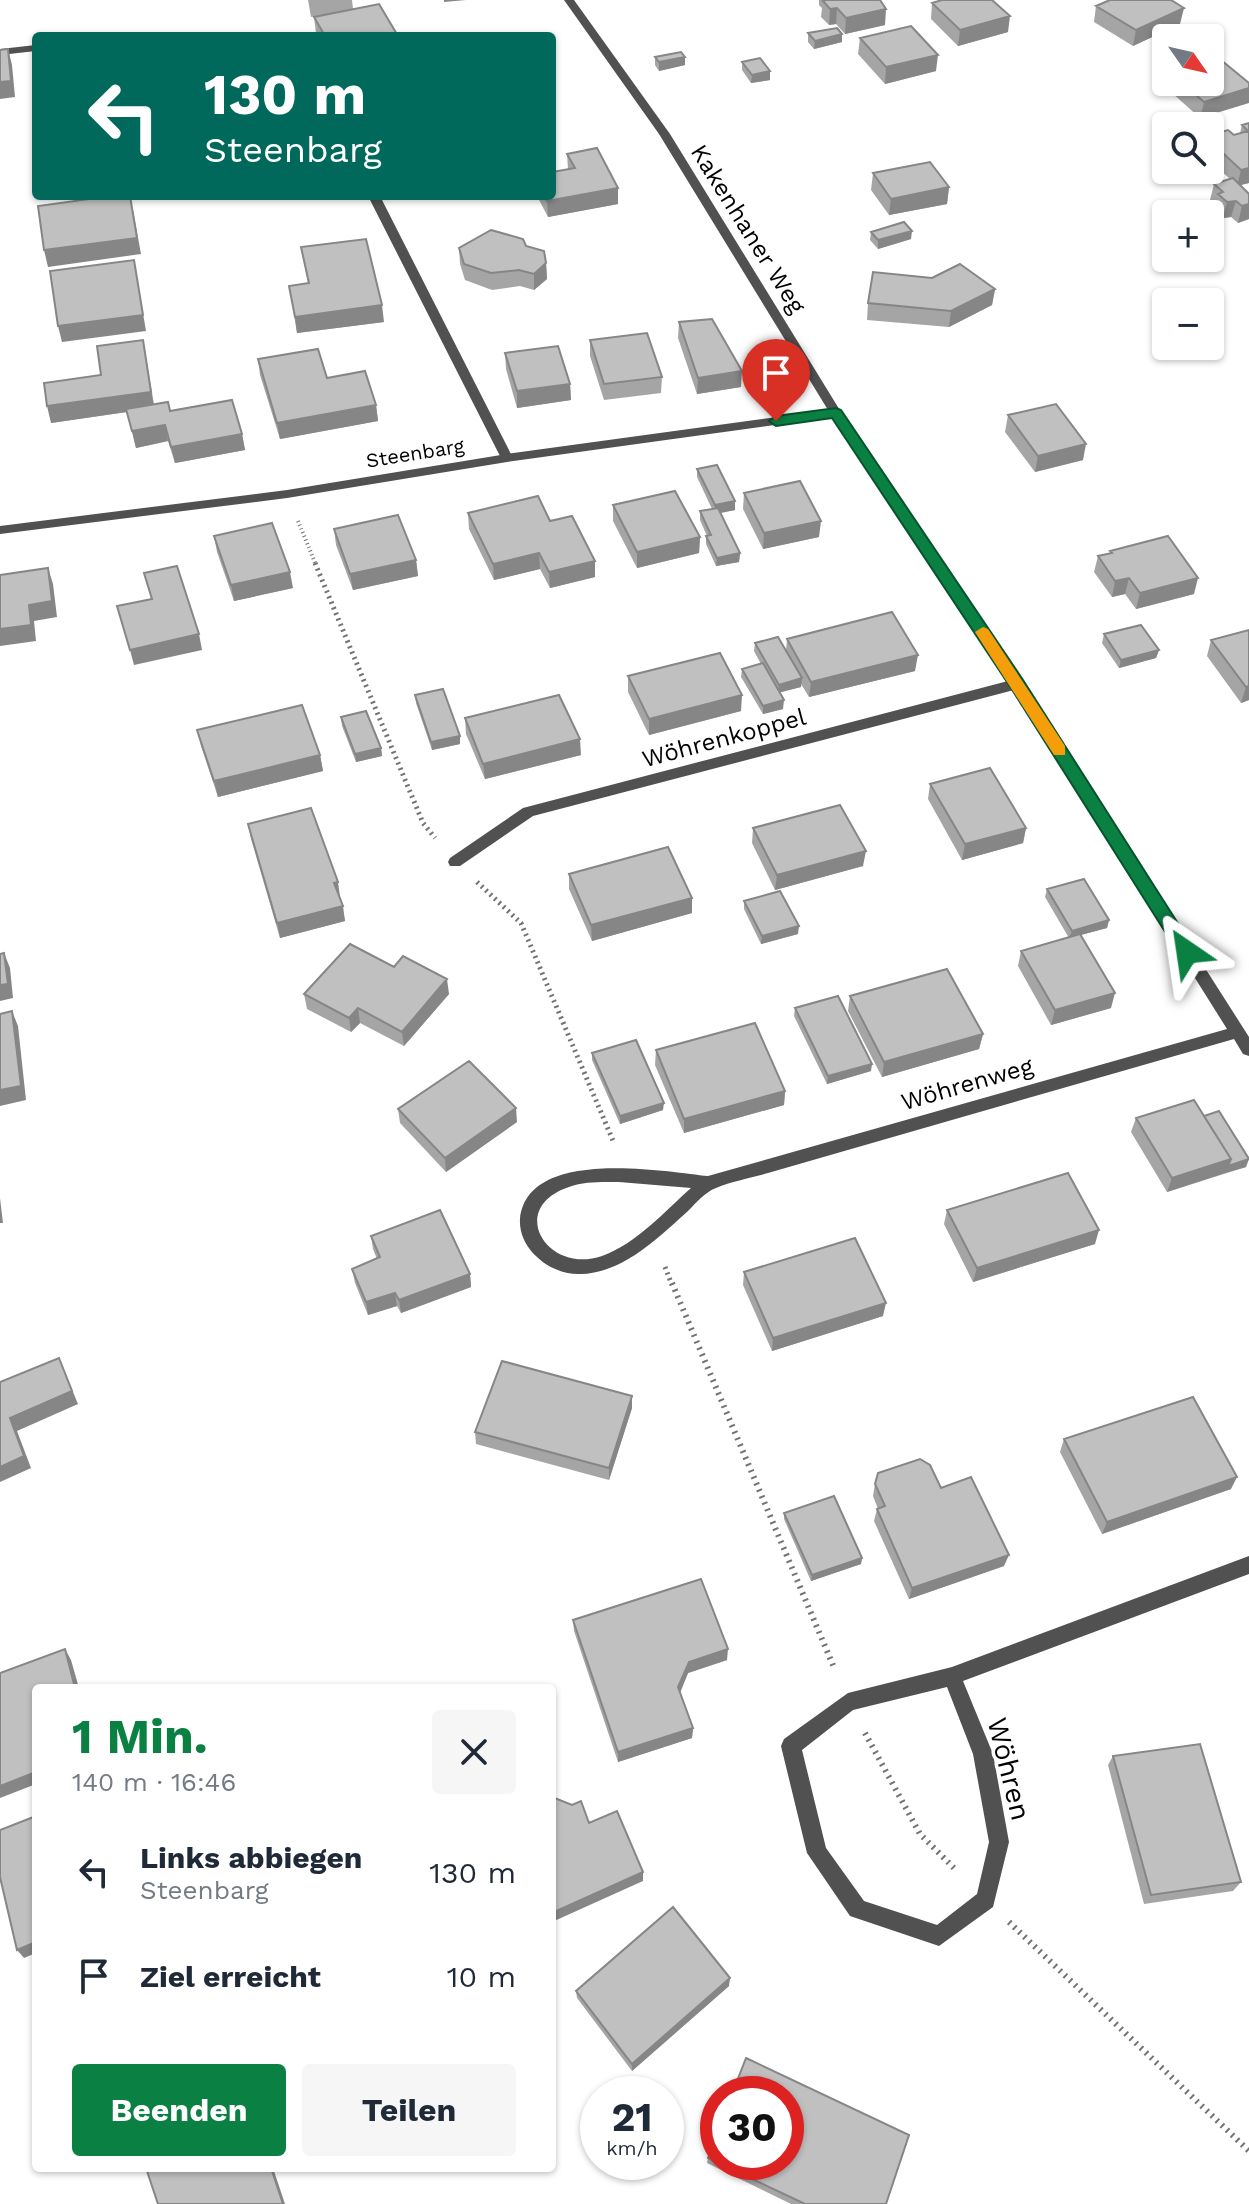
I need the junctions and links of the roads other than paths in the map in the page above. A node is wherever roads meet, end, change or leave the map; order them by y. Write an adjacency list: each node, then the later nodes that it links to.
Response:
1 (569, 0): 5 (street, Kakenhaner Weg)
2 (32, 48): 3 (street)
3 (0, 52)
4 (376, 200): 6 (street)
5 (836, 413): 6 (street, Steenbarg); 8 (street, Kakenhaner Weg)
6 (507, 458): 7 (street, Steenbarg)
7 (0, 530)
8 (1017, 684): 9 (street, Wöhrenkoppel); 10 (street, Kakenhaner Weg)
9 (455, 862)
10 (1238, 1032): 11 (street, Kakenhaner Weg); 12 (street, Wöhrenweg)
11 (1249, 1050)
12 (708, 1183): 12 (street, Wöhrenweg)
13 (1249, 1565): 14 (street)
14 (952, 1676): 14 (street, Wöhren)

